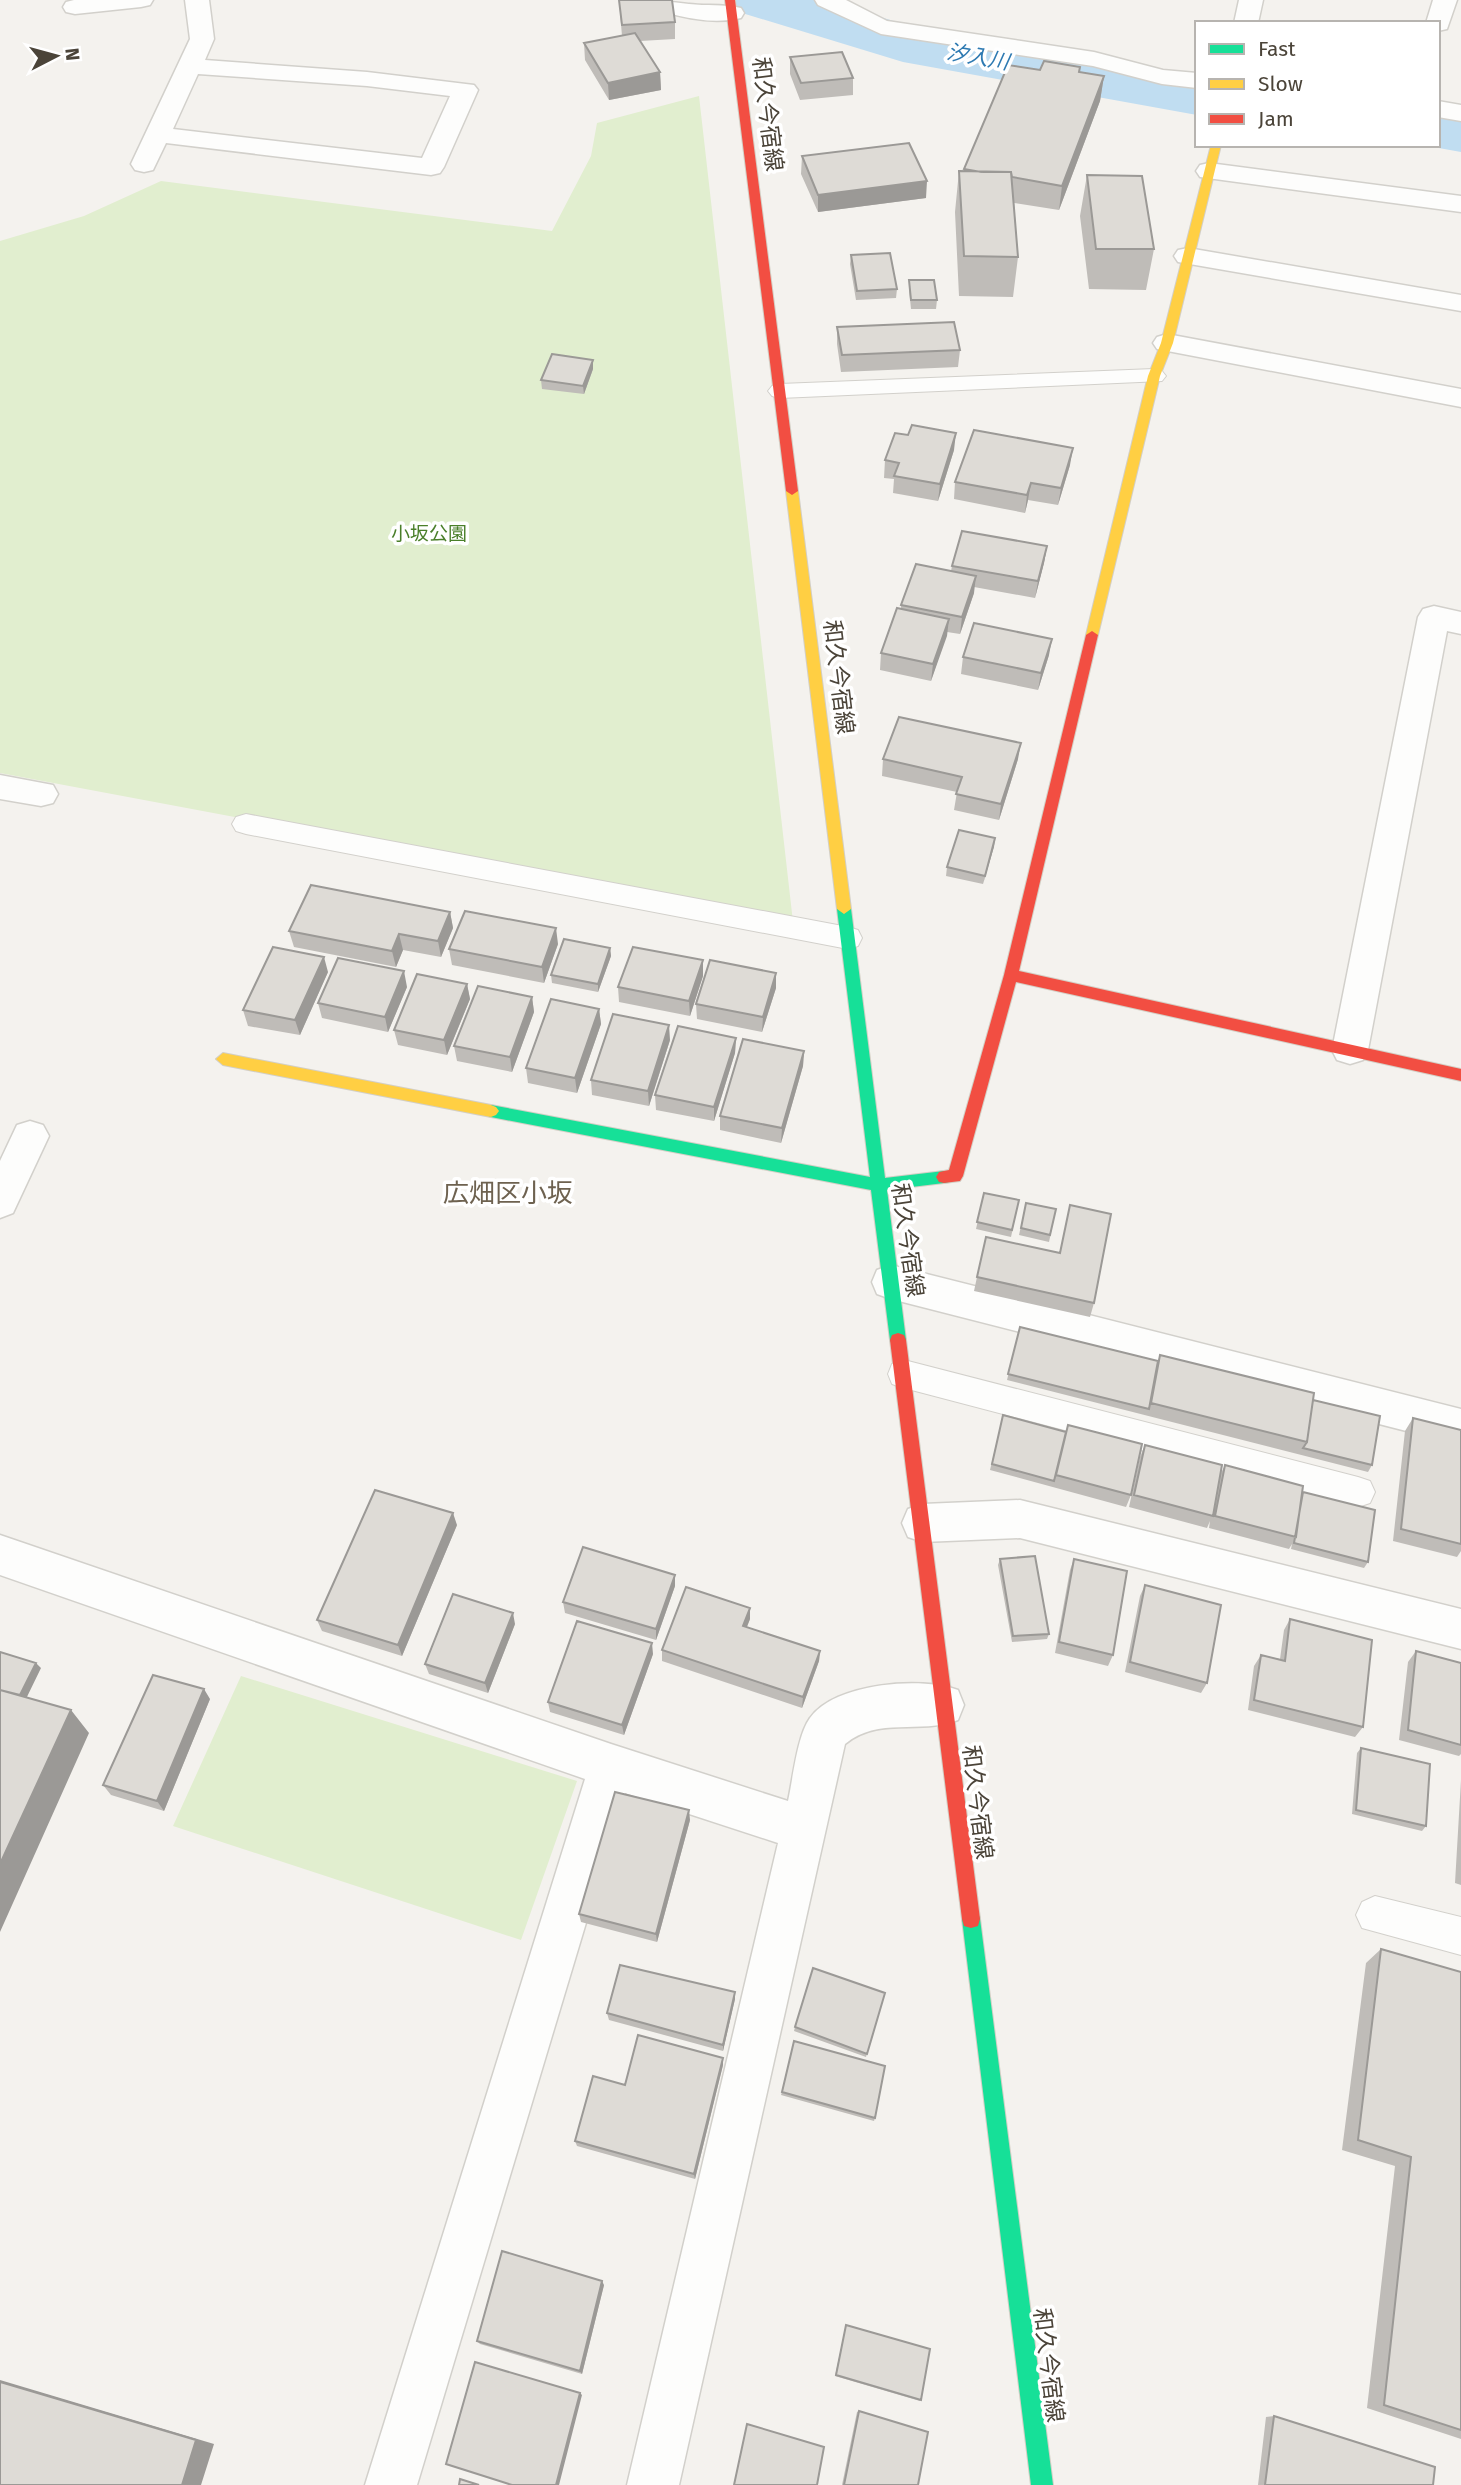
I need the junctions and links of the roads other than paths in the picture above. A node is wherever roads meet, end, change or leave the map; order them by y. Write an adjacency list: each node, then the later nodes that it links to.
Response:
1 (141, 0): 8 (street)
2 (197, 0): 11 (street)
3 (650, 0): 7 (street)
4 (1251, 0): 9 (street)
5 (1445, 0): 10 (street)
6 (832, 1): 12 (street)
7 (731, 6): 24 (main road, 和久今宿線)
8 (75, 7)
9 (1246, 21)
10 (1439, 21)
11 (190, 66): 15 (street); 15 (street)
12 (1195, 81)
13 (1440, 109): 14 (street)
14 (1461, 113)
15 (160, 135): 17 (street)
16 (1215, 147): 18 (main road)
17 (145, 164)
18 (1209, 171): 19 (street); 20 (main road)
19 (1461, 204)
20 (1188, 256): 21 (street); 22 (main road)
21 (1461, 303)
22 (1167, 343): 23 (main road); 25 (street)
23 (1154, 376): 24 (lane); 31 (main road)
24 (780, 391): 30 (main road, 和久今宿線)
25 (1461, 398)
26 (1461, 623): 32 (street)
27 (0, 788): 28 (street)
28 (41, 794)
29 (246, 824): 30 (lane)
30 (848, 938): 36 (main road, 和久今宿線)
31 (1010, 975): 32 (main road); 36 (main road)
32 (1350, 1050): 34 (main road)
33 (223, 1059): 36 (main road)
34 (1461, 1075)
35 (30, 1136): 37 (street)
36 (878, 1185): 38 (main road, 和久今宿線)
37 (0, 1202)
38 (891, 1282): 39 (main road, 和久今宿線); 40 (street)
39 (904, 1374): 41 (lane); 42 (main road, 和久今宿線)
40 (1461, 1427)
41 (1358, 1492)
42 (923, 1523): 44 (street); 45 (main road, 和久今宿線)
43 (0, 1555): 46 (street)
44 (1461, 1629)
45 (942, 1705): 47 (street); 52 (main road, 和久今宿線)
46 (611, 1766): 47 (street); 50 (street)
47 (803, 1829): 51 (street)
48 (1375, 1915): 49 (lane)
49 (1461, 1936)
50 (391, 2485)
51 (653, 2485)
52 (1042, 2485)

